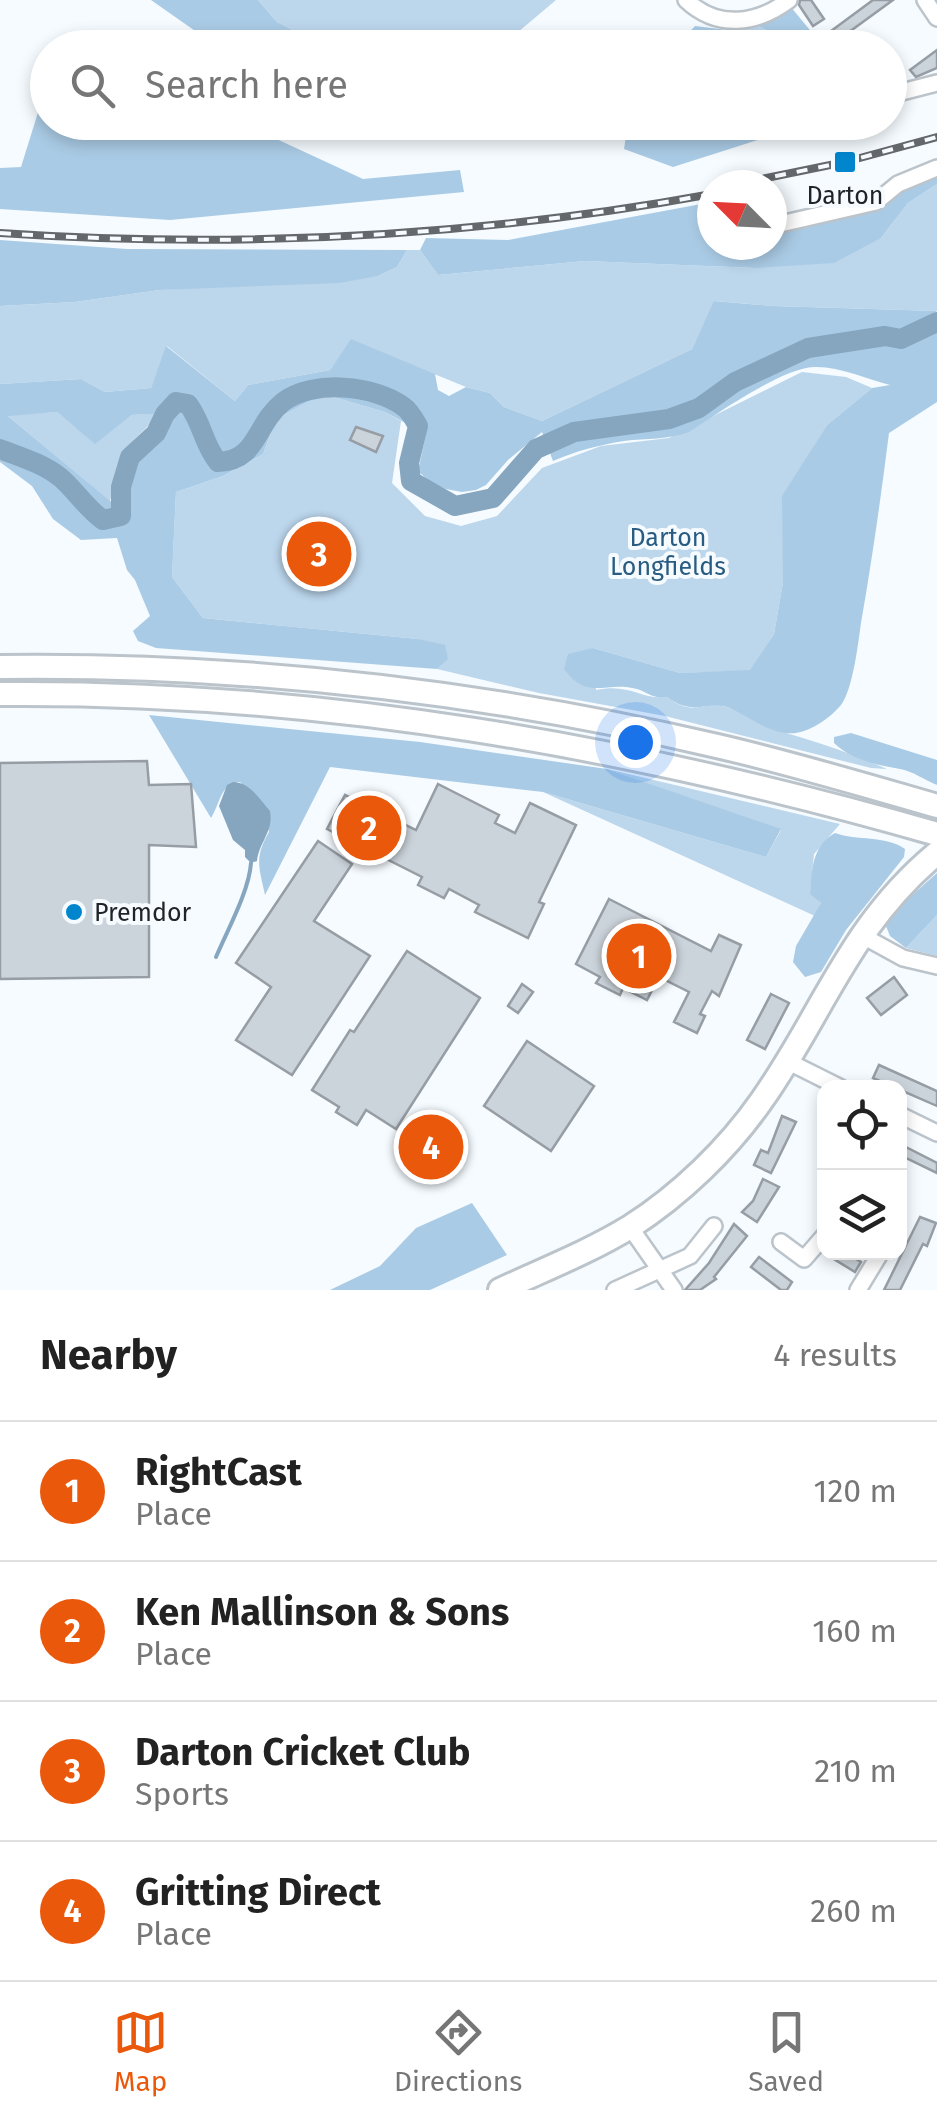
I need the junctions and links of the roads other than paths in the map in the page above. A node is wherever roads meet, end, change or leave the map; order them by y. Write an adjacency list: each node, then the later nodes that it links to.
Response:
1 (686, 0): 2 (street)
2 (789, 0)
3 (926, 0): 4 (street)
4 (937, 18)
5 (937, 84): 6 (street)
6 (907, 91)
7 (937, 168): 8 (street)
8 (787, 220)
9 (0, 666): 11 (highway)
10 (0, 694): 12 (highway)
11 (937, 806)
12 (937, 834)
13 (937, 853): 14 (highway)
14 (860, 934): 15 (street); 16 (highway)
15 (937, 966)
16 (787, 1062): 17 (street); 21 (highway)
17 (824, 1080)
18 (907, 1119): 19 (street)
19 (937, 1134)
20 (714, 1226): 25 (street)
21 (630, 1227): 25 (street); 26 (highway)
22 (781, 1242): 23 (street)
23 (817, 1244)
24 (877, 1260): 29 (street)
25 (660, 1270): 27 (street); 28 (street)
26 (500, 1290)
27 (615, 1290)
28 (674, 1290)
29 (858, 1290)

